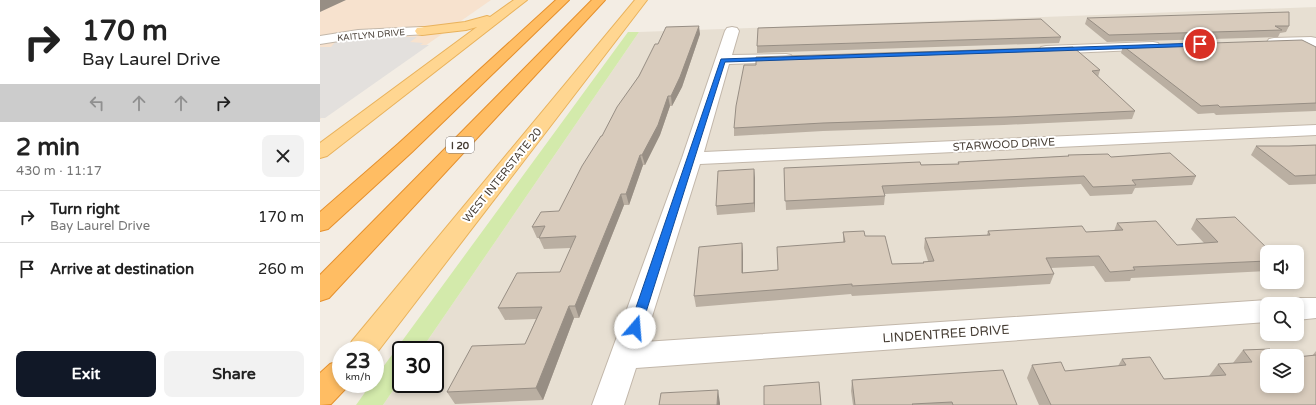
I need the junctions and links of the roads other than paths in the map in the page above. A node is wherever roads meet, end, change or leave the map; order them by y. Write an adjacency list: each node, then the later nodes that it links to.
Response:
1 (563, 0): 18 (highway)
2 (599, 0): 19 (highway, I 20)
3 (641, 0): 23 (main road, WEST INTERSTATE 20)
4 (516, 4): 5 (main road, KAITLYN DRIVE); 12 (main road)
5 (422, 31): 7 (street, KAITLYN DRIVE); 12 (main road, KAITLYN DRIVE)
6 (732, 31): 14 (street)
7 (320, 40)
8 (1315, 41): 9 (street)
9 (1264, 42)
10 (1168, 46): 11 (street)
11 (1033, 50)
12 (449, 54): 16 (main road)
13 (802, 58): 14 (street)
14 (723, 60): 17 (street)
15 (1316, 130): 17 (street, STARWOOD DRIVE)
16 (320, 152)
17 (692, 158): 24 (street)
18 (320, 224)
19 (320, 291)
20 (1316, 308): 21 (street)
21 (1304, 309)
22 (1260, 311): 24 (street, LINDENTREE DRIVE)
23 (369, 341)
24 (625, 356): 29 (street)
25 (332, 382): 27 (highway)
26 (332, 393): 28 (main road)
27 (320, 394)
28 (324, 405)
29 (608, 405)

